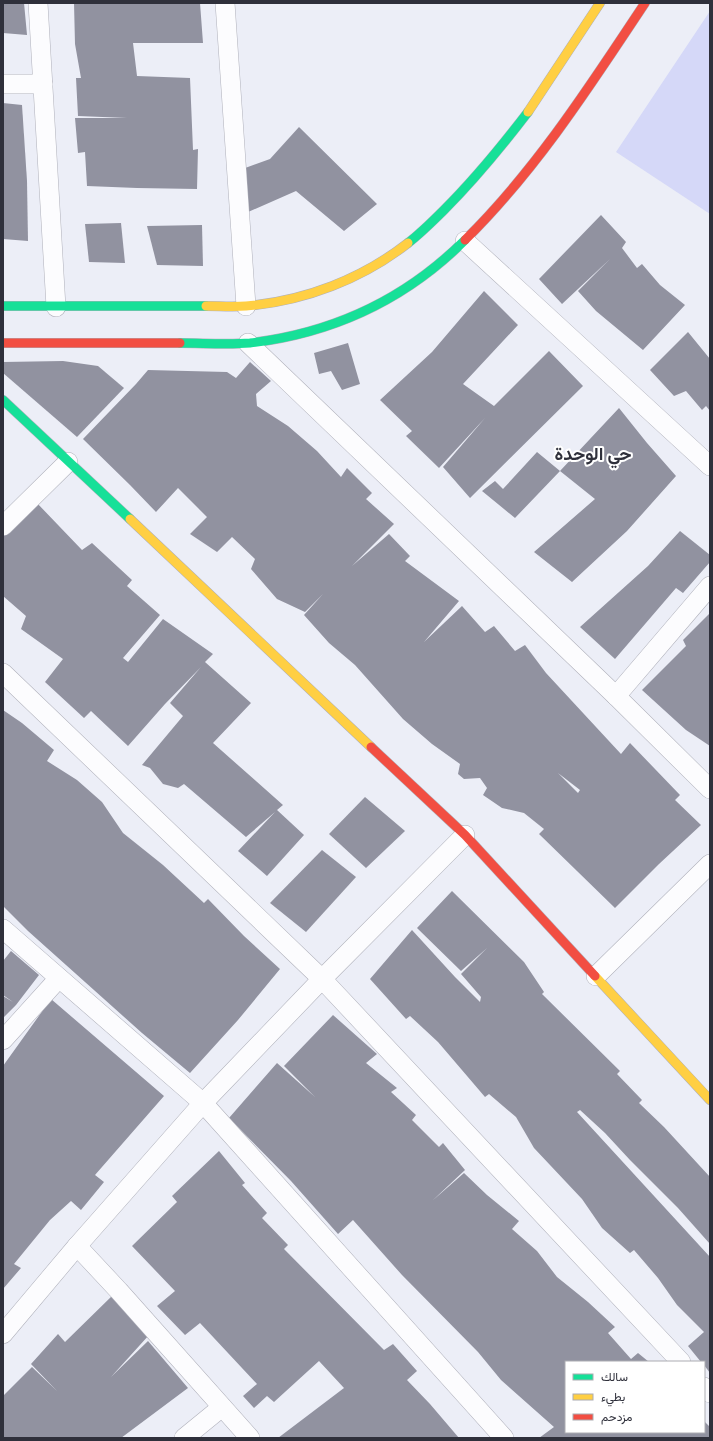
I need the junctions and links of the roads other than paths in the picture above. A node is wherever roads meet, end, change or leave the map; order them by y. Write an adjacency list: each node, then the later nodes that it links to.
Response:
1 (38, 3): 6 (street)
2 (225, 3): 9 (street)
3 (600, 3): 9 (street)
4 (645, 3): 7 (street)
5 (3, 84): 6 (street)
6 (43, 84): 10 (street)
7 (465, 241): 12 (street); 15 (street)
8 (3, 306): 10 (street)
9 (246, 306): 10 (street)
10 (56, 307)
11 (3, 343): 12 (street)
12 (248, 343): 19 (street)
13 (3, 400): 14 (street)
14 (68, 462): 16 (street); 21 (street)
15 (710, 466)
16 (3, 526)
17 (710, 586): 19 (street)
18 (3, 673): 26 (street)
19 (616, 696): 20 (street)
20 (710, 789)
21 (465, 835): 24 (street); 26 (street)
22 (710, 864): 24 (street)
23 (3, 929): 25 (street)
24 (596, 976): 28 (street)
25 (58, 978): 27 (street); 29 (street)
26 (322, 979): 29 (street); 32 (street)
27 (3, 1040)
28 (710, 1100)
29 (203, 1103): 30 (street); 36 (street)
30 (77, 1246): 31 (street); 33 (street)
31 (3, 1334)
32 (680, 1361)
33 (222, 1407): 34 (street); 35 (street)
34 (184, 1438)
35 (250, 1438)
36 (504, 1438)

